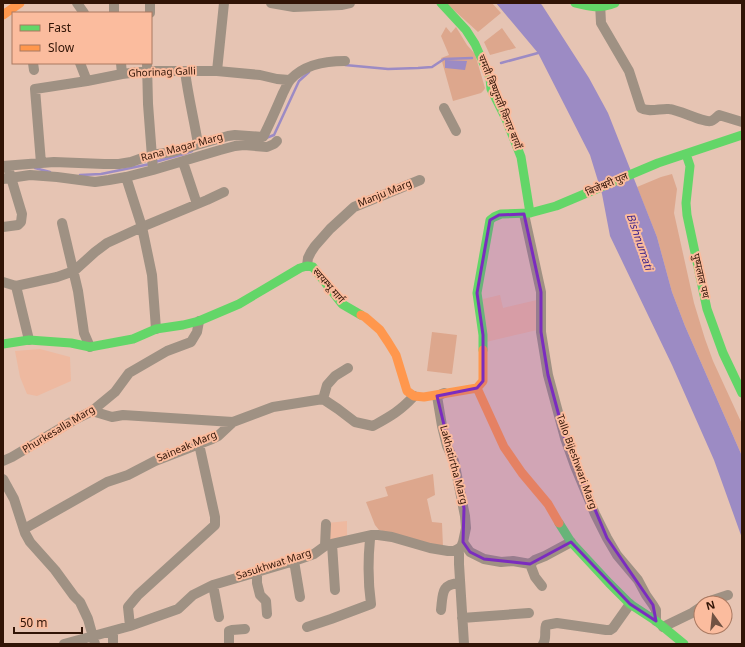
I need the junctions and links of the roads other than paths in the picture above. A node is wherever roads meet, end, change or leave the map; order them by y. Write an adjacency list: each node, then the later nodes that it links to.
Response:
1 (77, 3): 10 (street)
2 (224, 3): 17 (street)
3 (271, 3): 7 (street)
4 (441, 3): 37 (main road, चमती बिष्णुमती किनार बायाँ)
5 (575, 3): 8 (main road)
6 (616, 3): 8 (main road)
7 (344, 4)
8 (600, 5): 22 (street)
9 (19, 7): 11 (main road)
10 (83, 12)
11 (3, 15)
12 (345, 61): 19 (street, Rana Magar Marg)
13 (80, 64): 20 (street)
14 (121, 64): 18 (street)
15 (147, 67): 16 (street, Ghorinag Galli); 18 (street, Ghorinag Galli); 28 (street)
16 (184, 71): 17 (street, Ghorinag Galli); 26 (street)
17 (217, 71): 19 (street, Ghorinag Galli)
18 (122, 74): 20 (street, Ghorinag Galli)
19 (290, 80): 26 (street, Rana Magar Marg)
20 (87, 81): 30 (street, Ghorinag Galli)
21 (444, 108): 23 (street)
22 (742, 122)
23 (456, 131)
24 (742, 135): 27 (main road, बिजेश्वरी पुल)
25 (277, 140): 29 (street)
26 (198, 144): 28 (street, Rana Magar Marg)
27 (686, 154): 37 (main road, बिजेश्वरी पुल); 53 (main road, पुष्पलाल पथ)
28 (151, 155): 30 (street, Rana Magar Marg); 31 (street)
29 (183, 162): 31 (street); 36 (street)
30 (41, 163): 32 (street, Rana Magar Marg)
31 (153, 170): 33 (street)
32 (7, 173): 33 (street); 40 (street)
33 (126, 177): 39 (street)
34 (420, 180): 41 (street, Manju Marg)
35 (224, 192): 36 (street)
36 (197, 204): 39 (street)
37 (527, 214): 51 (main road); 82 (street, Tallo Bijeshwari Marg)
38 (62, 223): 42 (street)
39 (142, 227): 42 (street); 46 (street)
40 (3, 228)
41 (307, 266): 45 (main road, स्वयम्भू मार्ग); 54 (main road, स्वयम्भू मार्ग)
42 (74, 271): 44 (street); 49 (street)
43 (3, 282): 44 (street)
44 (16, 286): 47 (street)
45 (199, 321): 46 (main road, स्वयम्भू मार्ग); 56 (street, Phurkesalla Marg)
46 (156, 330): 49 (main road, स्वयम्भू मार्ग)
47 (29, 340): 48 (main road, स्वयम्भू मार्ग); 49 (main road, स्वयम्भू मार्ग)
48 (3, 344)
49 (90, 347)
50 (348, 368): 55 (street)
51 (477, 388): 52 (main road); 64 (main road)
52 (444, 393): 54 (main road); 66 (street, Lakhatirtha Marg)
53 (742, 393)
54 (414, 396): 55 (street)
55 (323, 400): 57 (street, Saineak Marg)
56 (92, 411): 57 (street); 59 (street, Phurkesalla Marg)
57 (233, 422): 58 (street, Saineak Marg)
58 (198, 444): 62 (street, Saineak Marg); 83 (street)
59 (3, 462)
60 (3, 479): 62 (street)
61 (326, 524): 65 (street)
62 (24, 529): 87 (street)
63 (372, 535): 65 (street, Sasukhwat Marg); 66 (street, Sasukhwat Marg); 84 (street)
64 (571, 542): 68 (street); 75 (main road)
65 (329, 545): 67 (street, Sasukhwat Marg); 73 (street)
66 (460, 546): 68 (street); 70 (street, Lakhatirtha Marg)
67 (294, 561): 69 (street, Sasukhwat Marg); 74 (street)
68 (530, 564): 72 (street)
69 (257, 572): 71 (street, Sasukhwat Marg); 79 (street)
70 (460, 583): 76 (street); 81 (street, Lakhatirtha Marg)
71 (212, 585): 80 (street); 83 (street, Sasukhwat Marg)
72 (542, 586)
73 (335, 590)
74 (300, 597)
75 (630, 604): 82 (main road); 92 (street)
76 (441, 610)
77 (529, 612): 81 (street)
78 (693, 612): 82 (street)
79 (267, 614)
80 (219, 616)
81 (462, 618): 91 (street, Lakhatirtha Marg)
82 (659, 624): 93 (main road)
83 (130, 626): 86 (street, Sasukhwat Marg)
84 (307, 627)
85 (245, 629): 90 (street)
86 (113, 631): 87 (street, Sasukhwat Marg); 89 (street)
87 (94, 640): 88 (street, Sasukhwat Marg)
88 (64, 644)
89 (113, 644)
90 (230, 644)
91 (464, 644)
92 (543, 644)
93 (684, 644)

